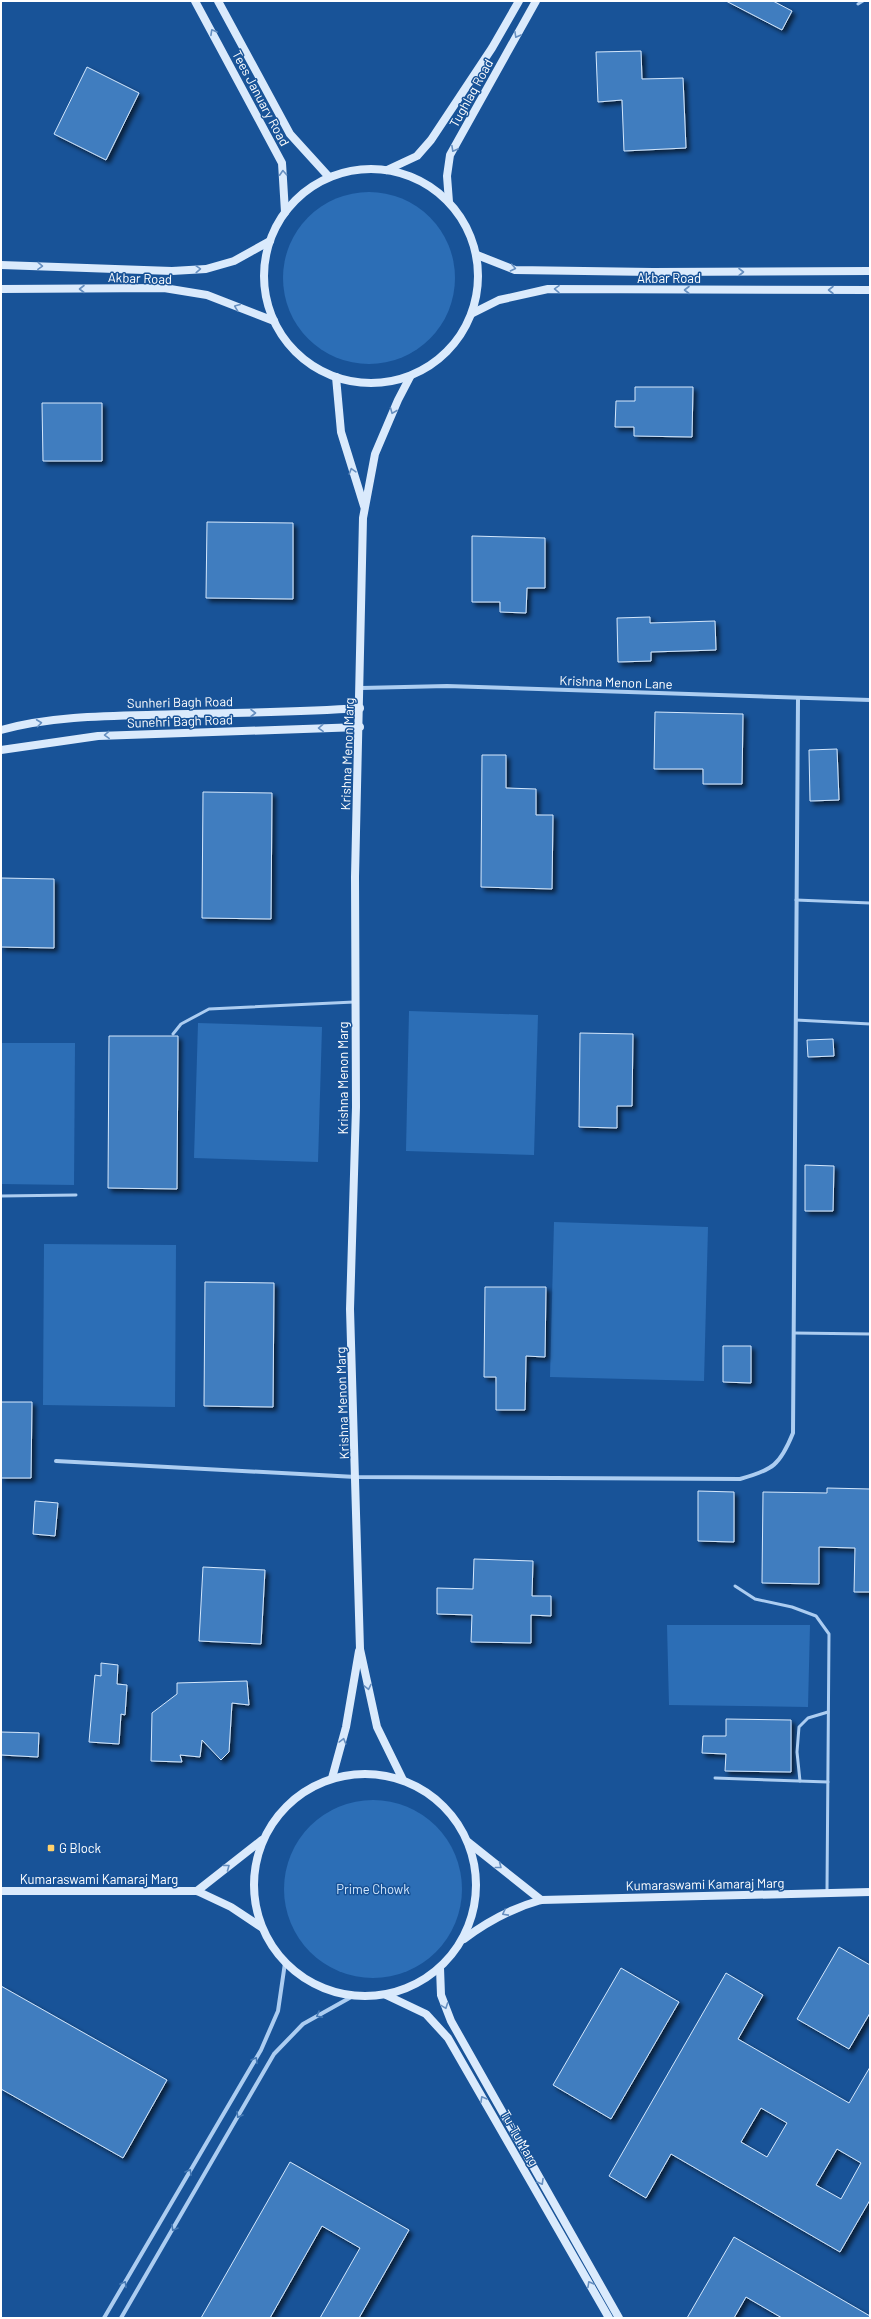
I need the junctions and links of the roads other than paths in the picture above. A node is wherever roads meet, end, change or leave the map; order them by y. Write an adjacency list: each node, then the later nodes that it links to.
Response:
1 (195, 1): 10 (main road, Tees January Road, one-way to 1)
2 (218, 1): 8 (main road, Tees January Road)
3 (519, 1): 7 (main road, Tughlaq Road)
4 (536, 1): 9 (main road, Tughlaq Road, one-way to 9)
5 (862, 1): 6 (lane)
6 (858, 4)
7 (387, 170): 8 (main road); 9 (main road)
8 (329, 177): 10 (main road)
9 (449, 202): 12 (main road)
10 (285, 212): 11 (main road)
11 (270, 241): 13 (main road, Akbar Road, one-way to 11); 18 (main road)
12 (477, 255): 14 (main road, Akbar Road, one-way to 14); 17 (main road)
13 (1, 265)
14 (870, 271)
15 (1, 289): 18 (main road, Akbar Road, one-way to 15)
16 (870, 290): 17 (main road, Akbar Road, one-way to 17)
17 (473, 313): 19 (main road)
18 (274, 321): 20 (main road)
19 (410, 376): 20 (main road); 21 (main road, Krishna Menon Marg, one-way to 21)
20 (336, 377): 21 (main road, Krishna Menon Marg, one-way to 20)
21 (365, 508): 22 (main road, Krishna Menon Marg)
22 (361, 688): 23 (street, Krishna Menon Lane); 25 (main road, Krishna Menon Marg)
23 (798, 699): 24 (street, Krishna Menon Lane); 29 (street)
24 (870, 700)
25 (360, 708): 26 (main road, Krishna Menon Marg); 27 (main road, Sunheri Bagh Road, one-way to 25)
26 (360, 726): 28 (main road, Sunehri Bagh Road, one-way to 28); 31 (main road, Krishna Menon Marg)
27 (1, 730)
28 (1, 750)
29 (796, 900): 30 (lane); 32 (street)
30 (870, 903)
31 (356, 1002): 34 (lane); 40 (main road, Krishna Menon Marg)
32 (796, 1020): 33 (lane); 37 (street)
33 (870, 1024)
34 (173, 1034)
35 (76, 1195): 36 (lane)
36 (1, 1196)
37 (794, 1333): 38 (lane); 40 (street)
38 (870, 1334)
39 (56, 1461): 40 (street)
40 (356, 1476): 42 (main road, Krishna Menon Marg)
41 (735, 1586): 43 (lane)
42 (360, 1649): 44 (main road, Krishna Menon Marg, one-way to 42); 46 (main road, Krishna Menon Marg, one-way to 46)
43 (828, 1712): 47 (lane); 48 (lane)
44 (332, 1778): 46 (main road); 49 (main road)
45 (715, 1778): 47 (lane)
46 (403, 1780): 50 (main road)
47 (800, 1781): 48 (lane)
48 (828, 1782): 54 (lane)
49 (262, 1840): 52 (main road, Kumaraswami Kamaraj Marg, one-way to 49); 56 (main road)
50 (468, 1842): 55 (main road, one-way to 55); 57 (main road)
51 (1, 1891): 52 (main road, Kumaraswami Kamaraj Marg)
52 (197, 1891): 56 (main road, Kumaraswami Kamaraj Marg)
53 (870, 1892): 54 (main road, Kumaraswami Kamaraj Marg)
54 (827, 1893): 55 (main road, Kumaraswami Kamaraj Marg)
55 (541, 1900): 57 (main road, Kumaraswami Kamaraj Marg, one-way to 57)
56 (261, 1927): 58 (main road)
57 (462, 1941): 59 (main road)
58 (285, 1963): 61 (main road); 62 (street, one-way to 58)
59 (440, 1968): 60 (main road); 65 (main road, Tu-Tu Marg, one-way to 65)
60 (386, 1995): 61 (main road); 64 (main road, Tu-Tu Marg, one-way to 60)
61 (353, 1996): 63 (street, one-way to 63)
62 (104, 2318)
63 (121, 2318)
64 (609, 2318)
65 (619, 2318)

